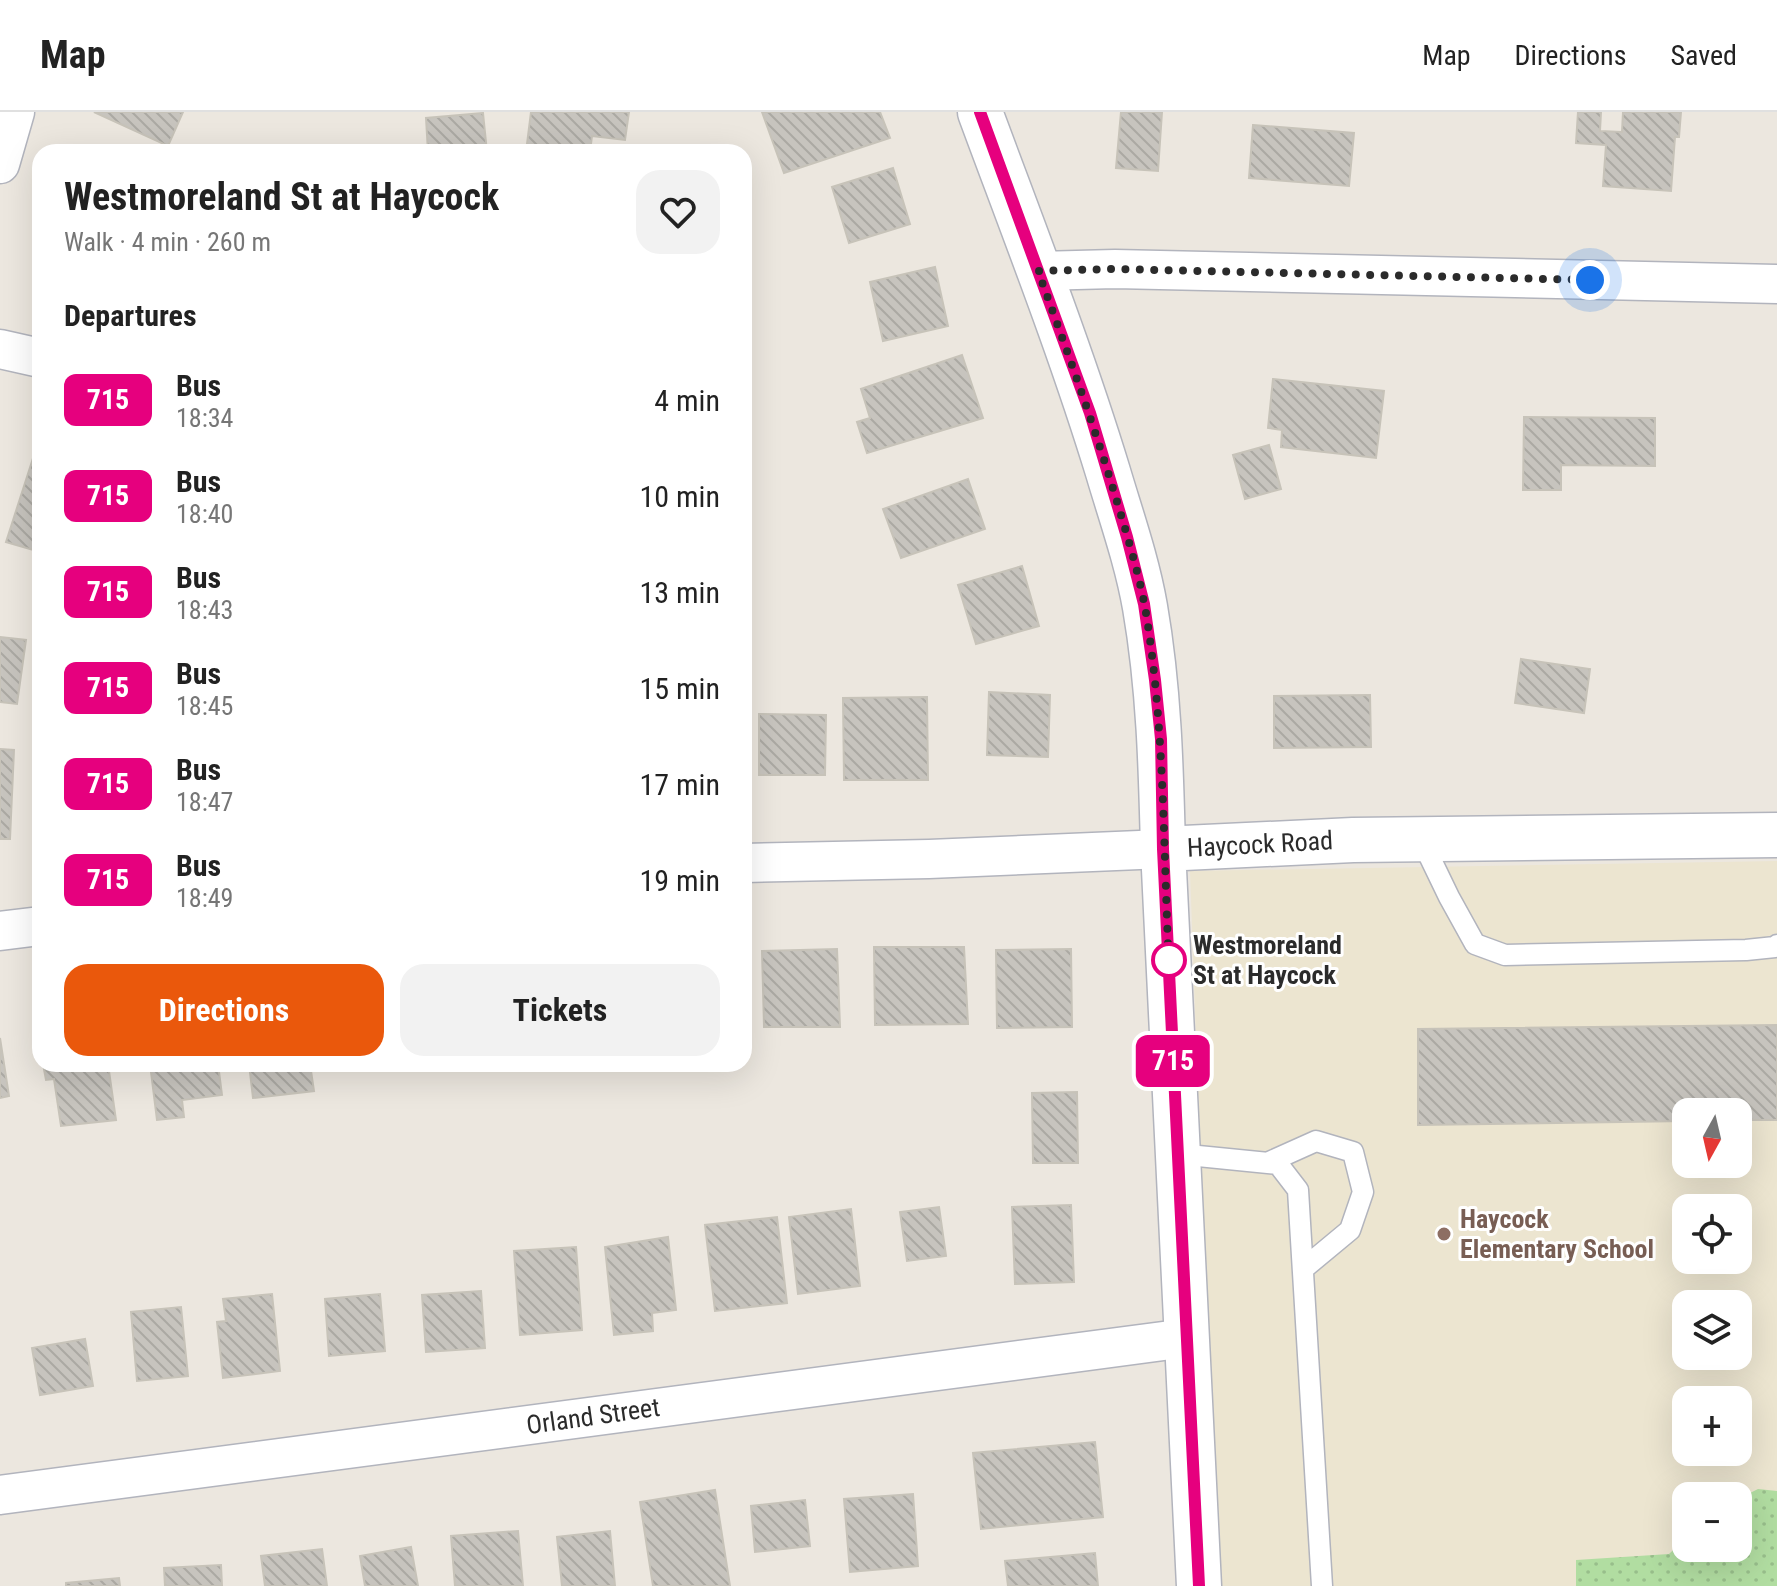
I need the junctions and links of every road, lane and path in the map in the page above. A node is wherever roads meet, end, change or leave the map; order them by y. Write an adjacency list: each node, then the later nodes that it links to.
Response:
1 (15, 112): 3 (street)
2 (980, 112): 4 (main road)
3 (0, 164)
4 (1038, 271): 5 (street); 10 (main road)
5 (1777, 284)
6 (0, 349): 7 (street)
7 (32, 356)
8 (1777, 835): 9 (main road, Haycock Road)
9 (1421, 839): 10 (main road, Haycock Road); 14 (lane)
10 (1163, 849): 11 (street, Haycock Road); 15 (main road)
11 (752, 863)
12 (32, 927): 13 (street)
13 (0, 931)
14 (1777, 945)
15 (1178, 1154): 16 (lane); 18 (main road)
16 (1267, 1163): 17 (lane); 17 (lane)
17 (1303, 1269): 21 (lane)
18 (1186, 1338): 19 (street, Orland Street); 20 (main road)
19 (0, 1495)
20 (1199, 1586)
21 (1322, 1586)

